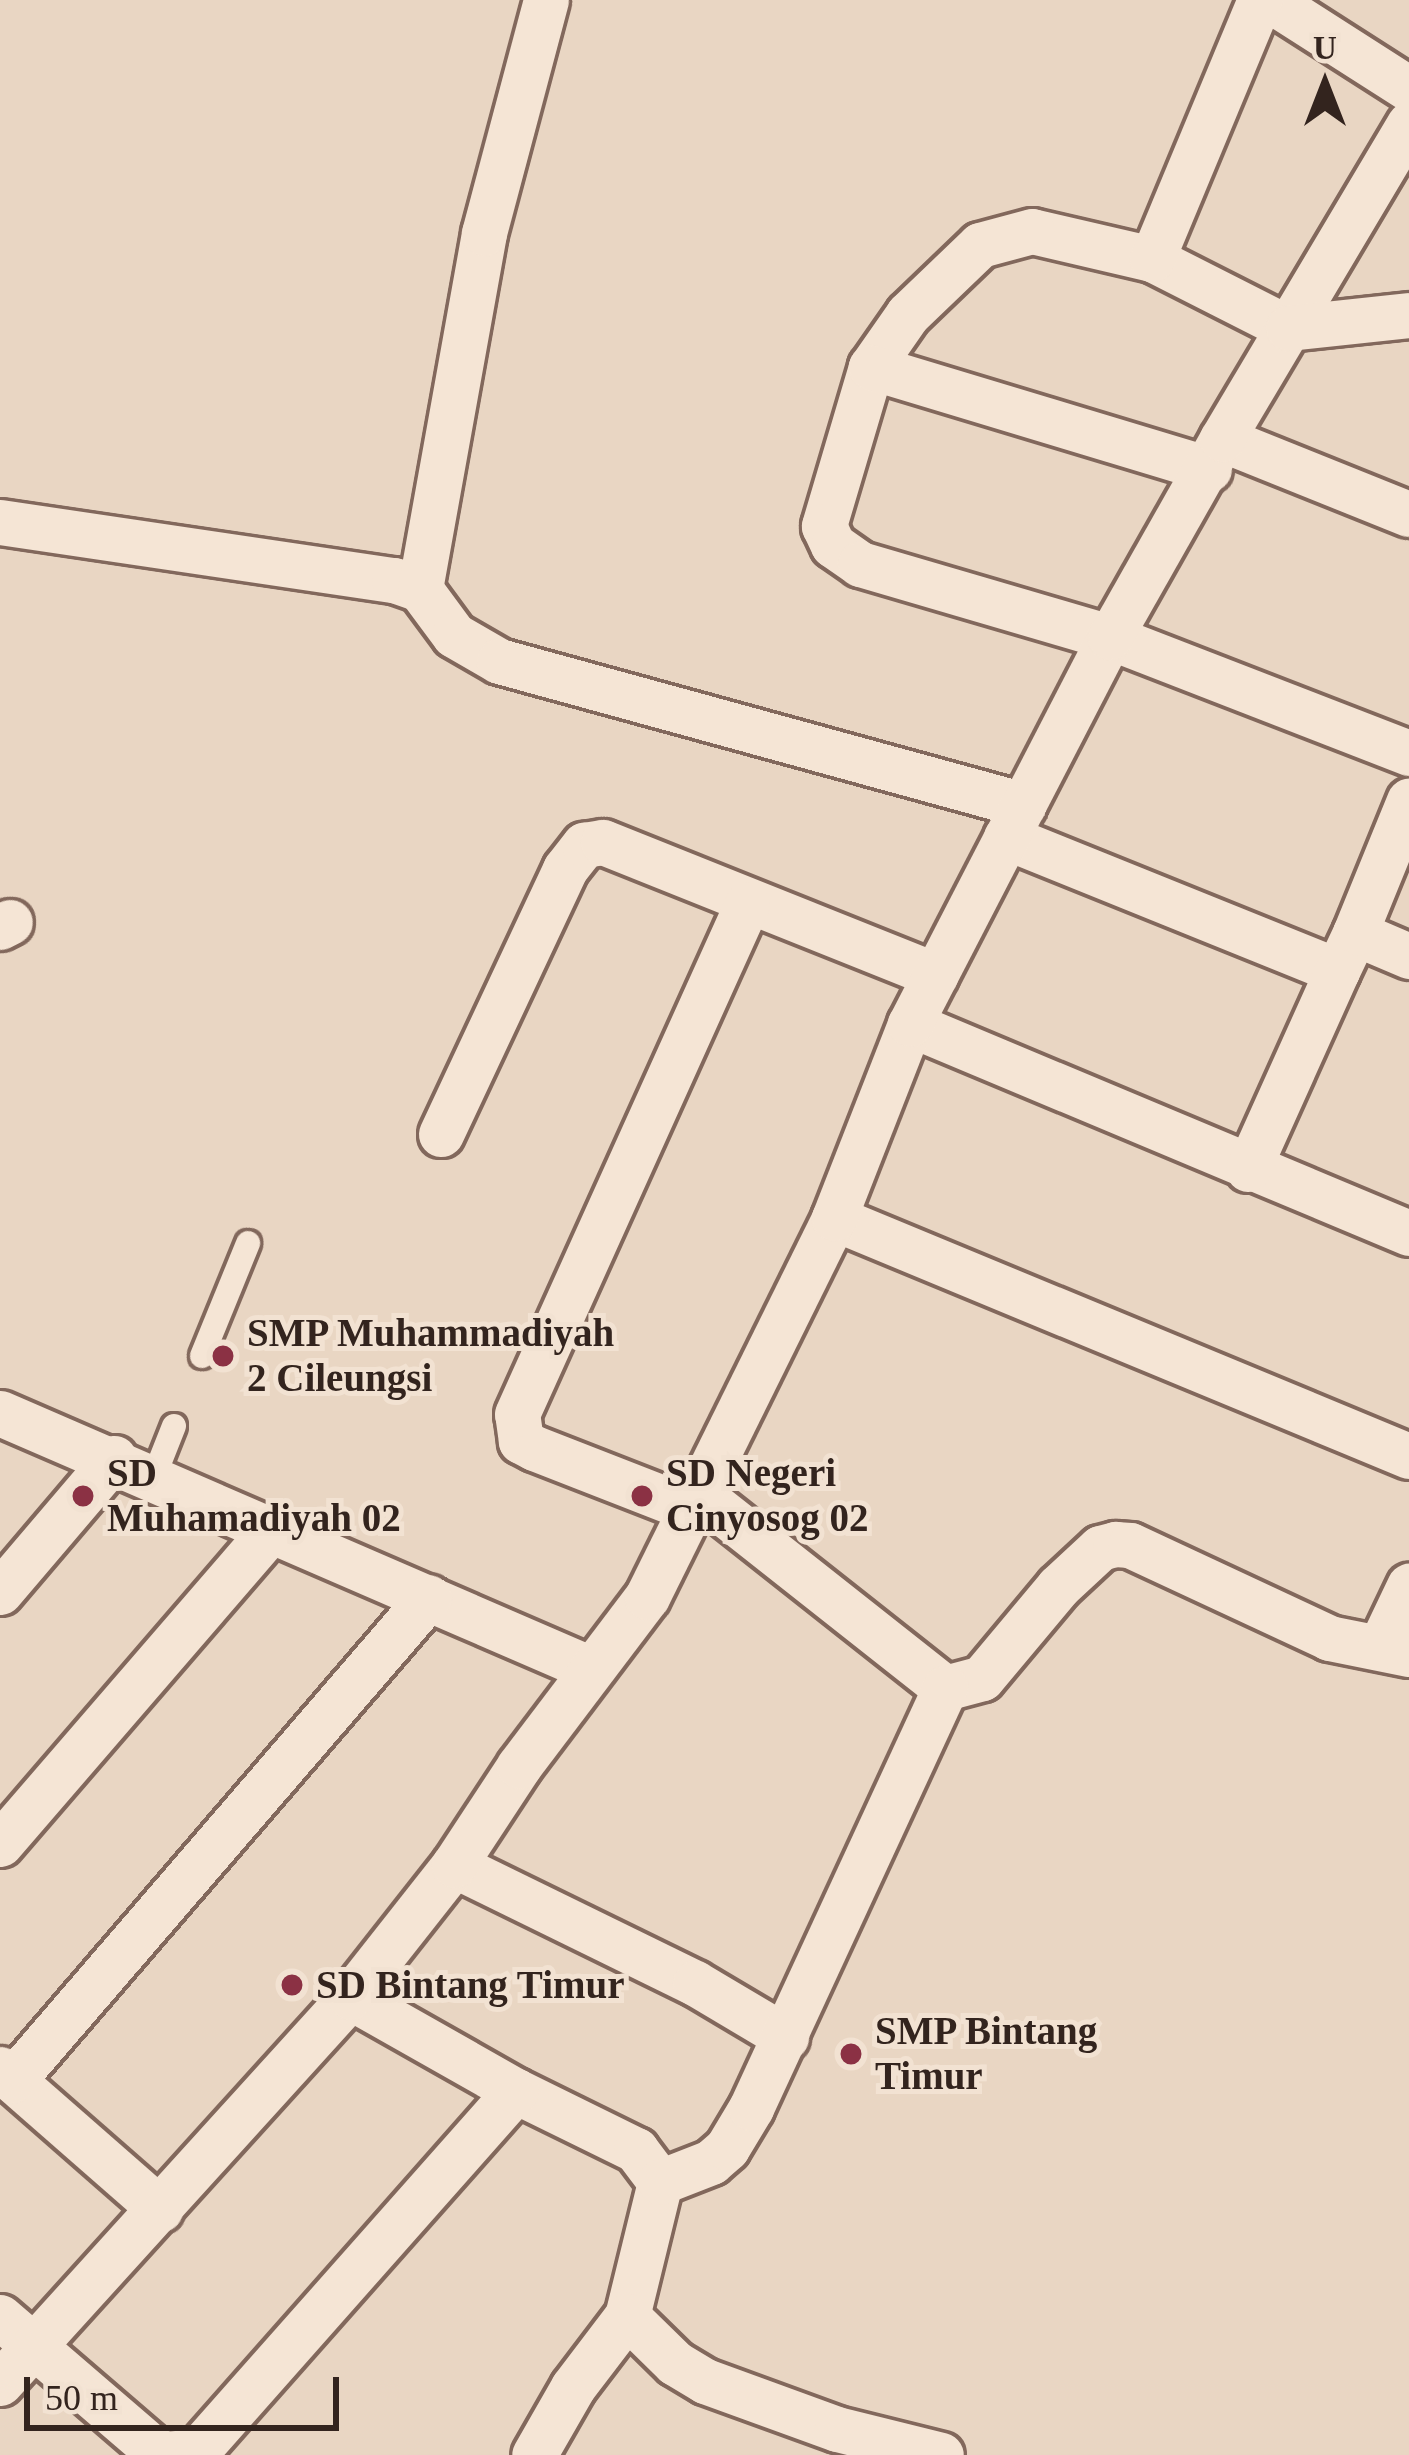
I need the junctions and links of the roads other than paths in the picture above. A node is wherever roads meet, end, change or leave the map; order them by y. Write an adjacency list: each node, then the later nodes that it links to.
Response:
1 (546, 0): 13 (street)
2 (1260, 0): 6 (street)
3 (1270, 0): 4 (street)
4 (1409, 89)
5 (1409, 124): 8 (street)
6 (1152, 259): 8 (street); 9 (street)
7 (1409, 315): 8 (street)
8 (1288, 328): 10 (street)
9 (871, 367): 10 (street); 14 (street)
10 (1215, 454): 11 (street); 14 (street)
11 (1409, 514)
12 (0, 523): 13 (street)
13 (419, 589): 17 (street)
14 (1110, 638): 15 (street); 17 (street)
15 (1409, 753)
16 (1409, 801): 19 (street)
17 (1015, 821): 19 (street); 21 (street)
18 (747, 904): 21 (street); 23 (street); 33 (street)
19 (1346, 952): 20 (street); 24 (street)
20 (1409, 956)
21 (935, 975): 22 (street)
22 (910, 1024): 24 (street); 25 (street)
23 (441, 1135)
24 (1249, 1169): 26 (street)
25 (834, 1218): 31 (street); 33 (street)
26 (1409, 1233)
27 (248, 1244): 28 (lane)
28 (202, 1356)
29 (0, 1413): 32 (street)
30 (174, 1426): 32 (lane)
31 (1404, 1441)
32 (133, 1468): 34 (street); 36 (street)
33 (693, 1500): 39 (street); 40 (street)
34 (271, 1530): 37 (street); 41 (street)
35 (1409, 1586): 38 (street)
36 (0, 1592)
37 (429, 1597): 39 (street); 45 (street)
38 (1394, 1650): 40 (street)
39 (591, 1669): 42 (street)
40 (945, 1688): 44 (street)
41 (0, 1844)
42 (454, 1865): 43 (street); 44 (street)
43 (350, 1997): 46 (street); 48 (street)
44 (786, 2037): 47 (street)
45 (7, 2074): 48 (street)
46 (516, 2091): 47 (street); 50 (street)
47 (660, 2182): 49 (street)
48 (160, 2209): 50 (street)
49 (627, 2316): 52 (street); 53 (street)
50 (16, 2331): 51 (street)
51 (0, 2383)
52 (534, 2455)
53 (941, 2455)

